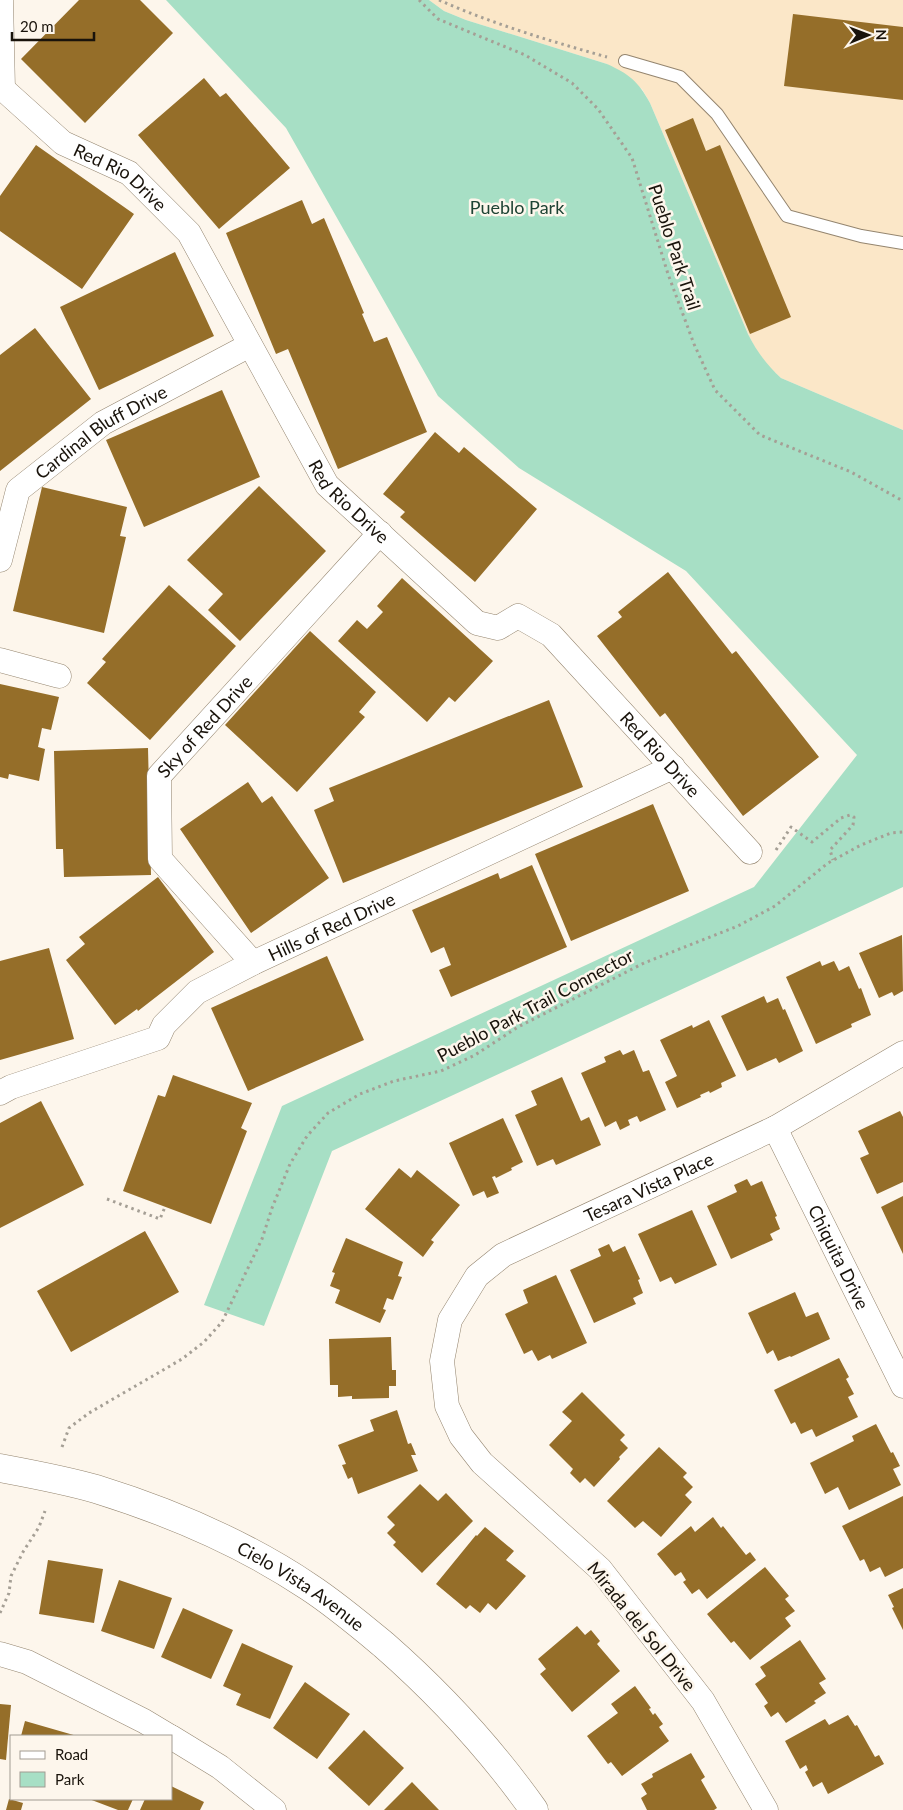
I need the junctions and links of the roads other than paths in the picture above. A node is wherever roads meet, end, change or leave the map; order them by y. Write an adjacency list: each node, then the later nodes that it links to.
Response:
1 (1, 0): 3 (street)
2 (625, 62): 4 (lane)
3 (1, 91): 5 (street, Red Rio Drive)
4 (903, 243)
5 (250, 345): 6 (street, Red Rio Drive); 7 (street, Cardinal Bluff Drive)
6 (380, 533): 10 (street, Red Rio Drive); 12 (street, Sky of Red Drive)
7 (0, 560)
8 (0, 660): 9 (street)
9 (59, 676)
10 (673, 767): 11 (street, Red Rio Drive); 12 (street, Hills of Red Drive)
11 (750, 852)
12 (253, 963): 14 (street, Hills of Red Drive)
13 (903, 1052): 15 (street, Tesara Vista Place)
14 (0, 1093)
15 (775, 1128): 16 (street, Tesara Vista Place); 17 (street, Chiquita Drive)
16 (442, 1361): 24 (street, Mirada del Sol Drive)
17 (903, 1386)
18 (0, 1468): 23 (street, Cielo Vista Avenue)
19 (0, 1654): 20 (street)
20 (167, 1735)
21 (172, 1738): 22 (street)
22 (274, 1810)
23 (534, 1810)
24 (766, 1810)

